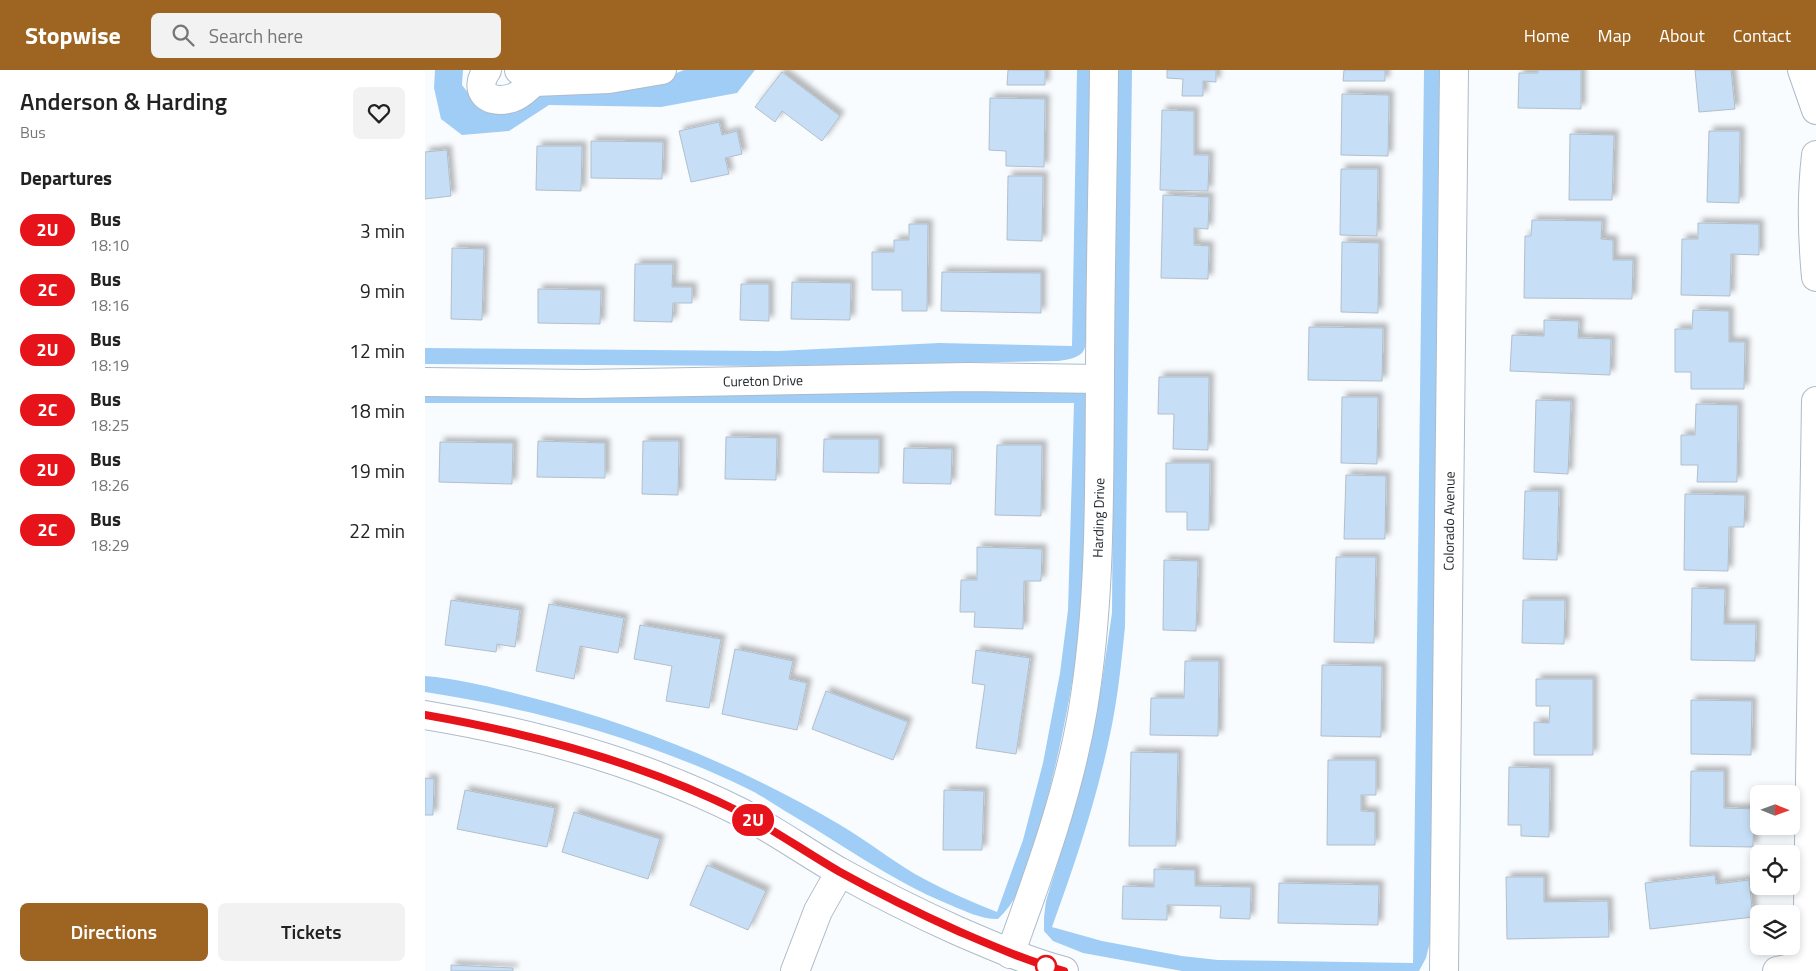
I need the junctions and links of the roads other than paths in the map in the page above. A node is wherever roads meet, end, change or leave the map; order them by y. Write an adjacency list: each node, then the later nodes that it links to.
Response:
1 (487, 70): 6 (street)
2 (662, 70): 6 (street)
3 (1104, 70): 10 (street, Harding Drive)
4 (1454, 70): 19 (street, Colorado Avenue)
5 (1802, 70): 7 (street)
6 (526, 76)
7 (1816, 110)
8 (1816, 155): 9 (street)
9 (1816, 277)
10 (1099, 379): 11 (street, Cureton Drive); 15 (street, Harding Drive)
11 (425, 382)
12 (1816, 401): 16 (street)
13 (425, 715): 14 (street)
14 (840, 872): 15 (street); 17 (street)
15 (1010, 954): 18 (street)
16 (1810, 966): 20 (street)
17 (795, 971)
18 (1064, 971)
19 (1444, 971)
20 (1777, 971)

